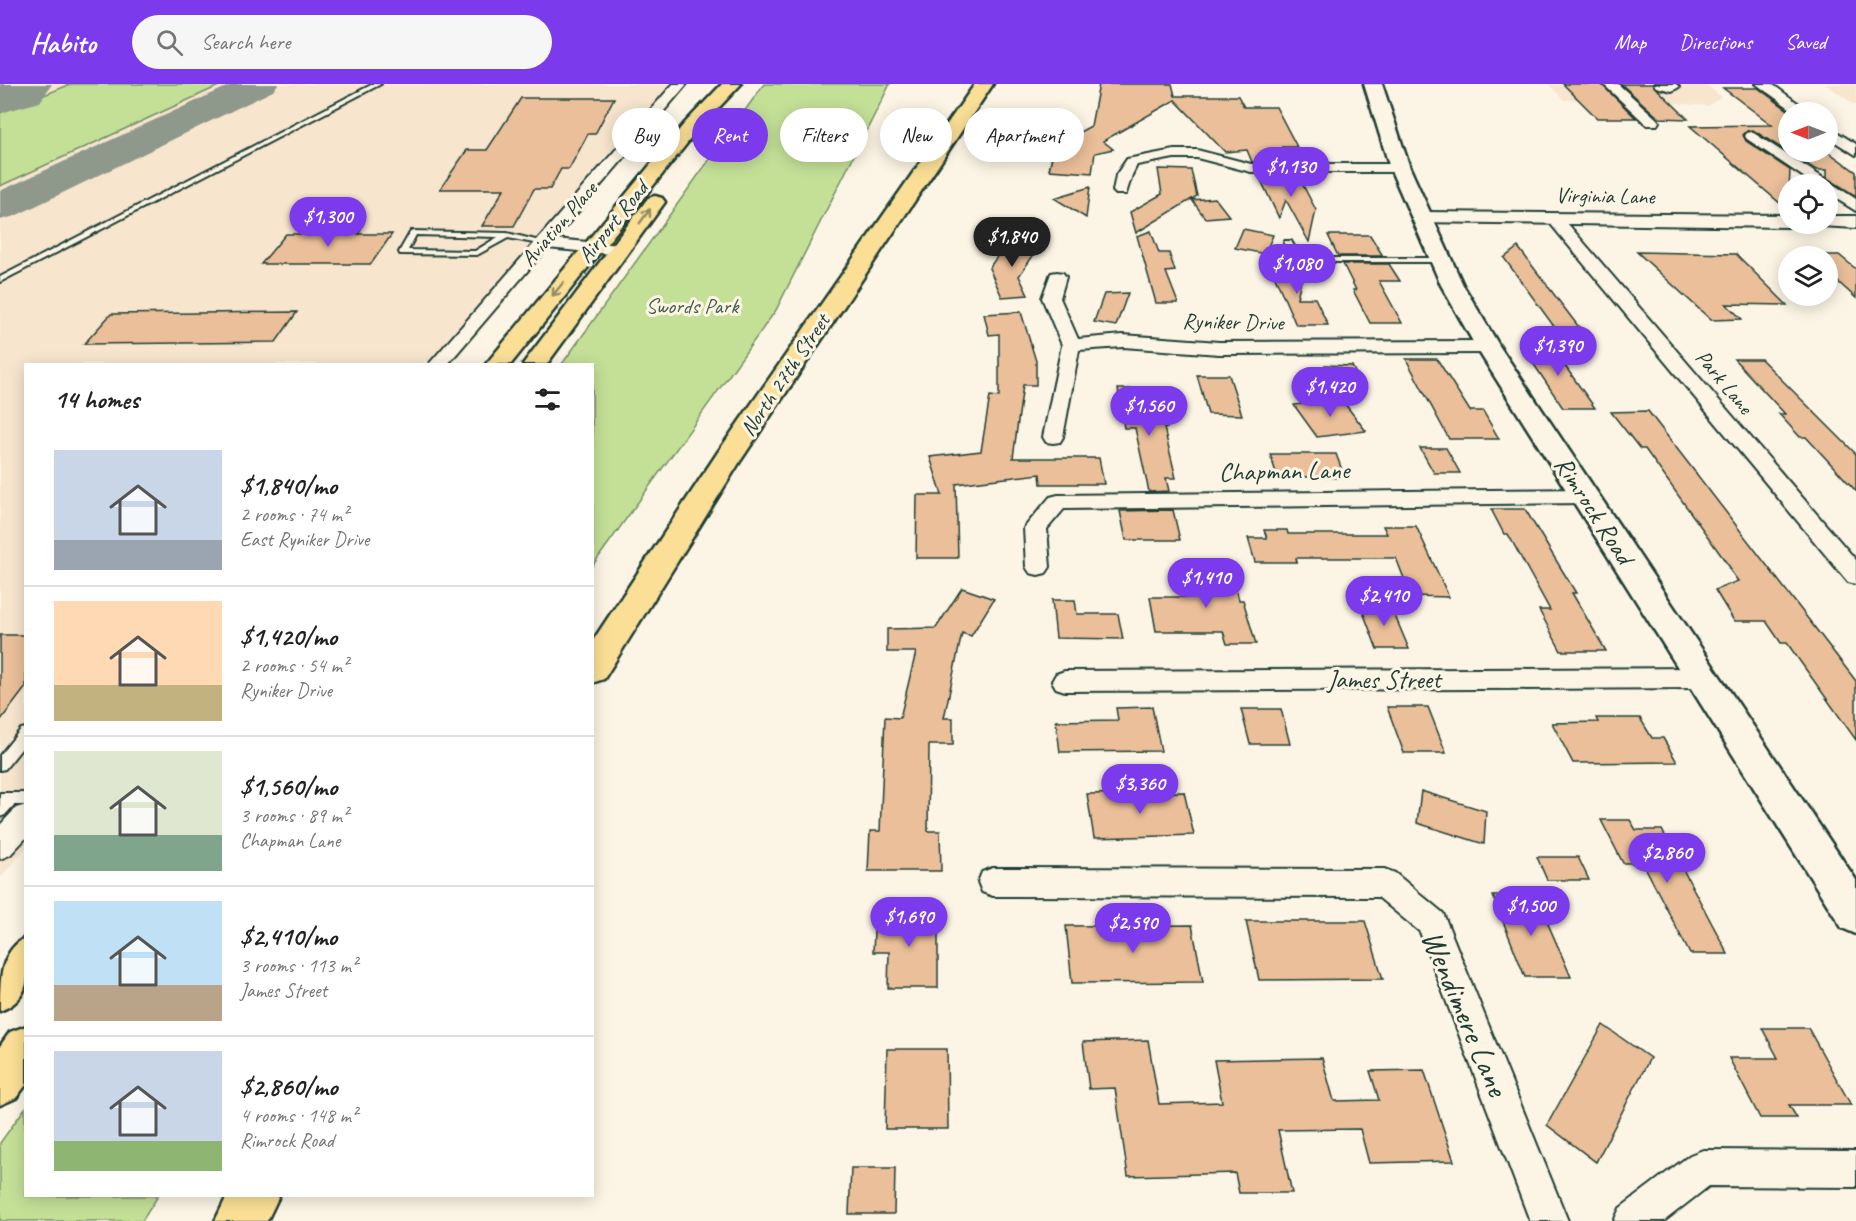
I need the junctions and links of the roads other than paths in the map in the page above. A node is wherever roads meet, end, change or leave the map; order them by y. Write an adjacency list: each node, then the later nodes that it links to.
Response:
1 (378, 84): 31 (lane)
2 (680, 84): 25 (street, Aviation Place)
3 (734, 84): 27 (main road, Airport Road); 28 (main road, Airport Road, one-way to 3)
4 (984, 84): 41 (main road, North 27th Street)
5 (1373, 84): 15 (main road, Rimrock Road)
6 (1610, 84): 9 (street)
7 (1763, 84): 8 (street)
8 (1789, 102)
9 (1652, 122)
10 (1752, 136): 16 (street)
11 (1838, 138): 13 (street)
12 (1166, 139): 14 (street)
13 (1856, 151)
14 (1174, 154): 15 (street); 17 (street)
15 (1400, 168): 19 (main road, Rimrock Road)
16 (1809, 174)
17 (1121, 190)
18 (1838, 200): 21 (street)
19 (1422, 218): 20 (street, Virginia Lane); 29 (main road, Rimrock Road)
20 (1555, 219): 22 (street, Virginia Lane); 40 (street, Park Lane)
21 (1854, 219): 23 (street)
22 (1778, 221)
23 (1838, 221)
24 (507, 235): 24 (lane); 25 (lane)
25 (543, 243): 27 (street); 34 (street, Aviation Place)
26 (1288, 243): 29 (lane)
27 (592, 247): 28 (street); 35 (main road, Airport Road, one-way to 35)
28 (620, 250): 36 (main road, Airport Road)
29 (1440, 260): 33 (main road, Rimrock Road)
30 (1057, 276): 32 (street)
31 (0, 280)
32 (1071, 345): 33 (street, Ryniker Drive); 37 (street)
33 (1488, 347): 38 (main road, Rimrock Road)
34 (439, 363)
35 (499, 363)
36 (536, 363)
37 (1053, 437)
38 (1585, 496): 39 (street, Chapman Lane); 42 (main road, Rimrock Road)
39 (1038, 567)
40 (1856, 576)
41 (594, 667)
42 (1704, 678): 43 (street, James Street); 50 (main road, Rimrock Road)
43 (1065, 681)
44 (24, 735): 45 (lane)
45 (0, 765)
46 (12, 805): 47 (lane); 48 (street)
47 (0, 811)
48 (0, 846)
49 (993, 882): 58 (street, Wendimere Lane)
50 (1856, 915)
51 (24, 960): 52 (main road)
52 (0, 990)
53 (24, 1051): 54 (main road)
54 (0, 1082)
55 (1856, 1169): 59 (street)
56 (254, 1197): 57 (main road)
57 (239, 1221)
58 (1550, 1221)
59 (1633, 1221)

